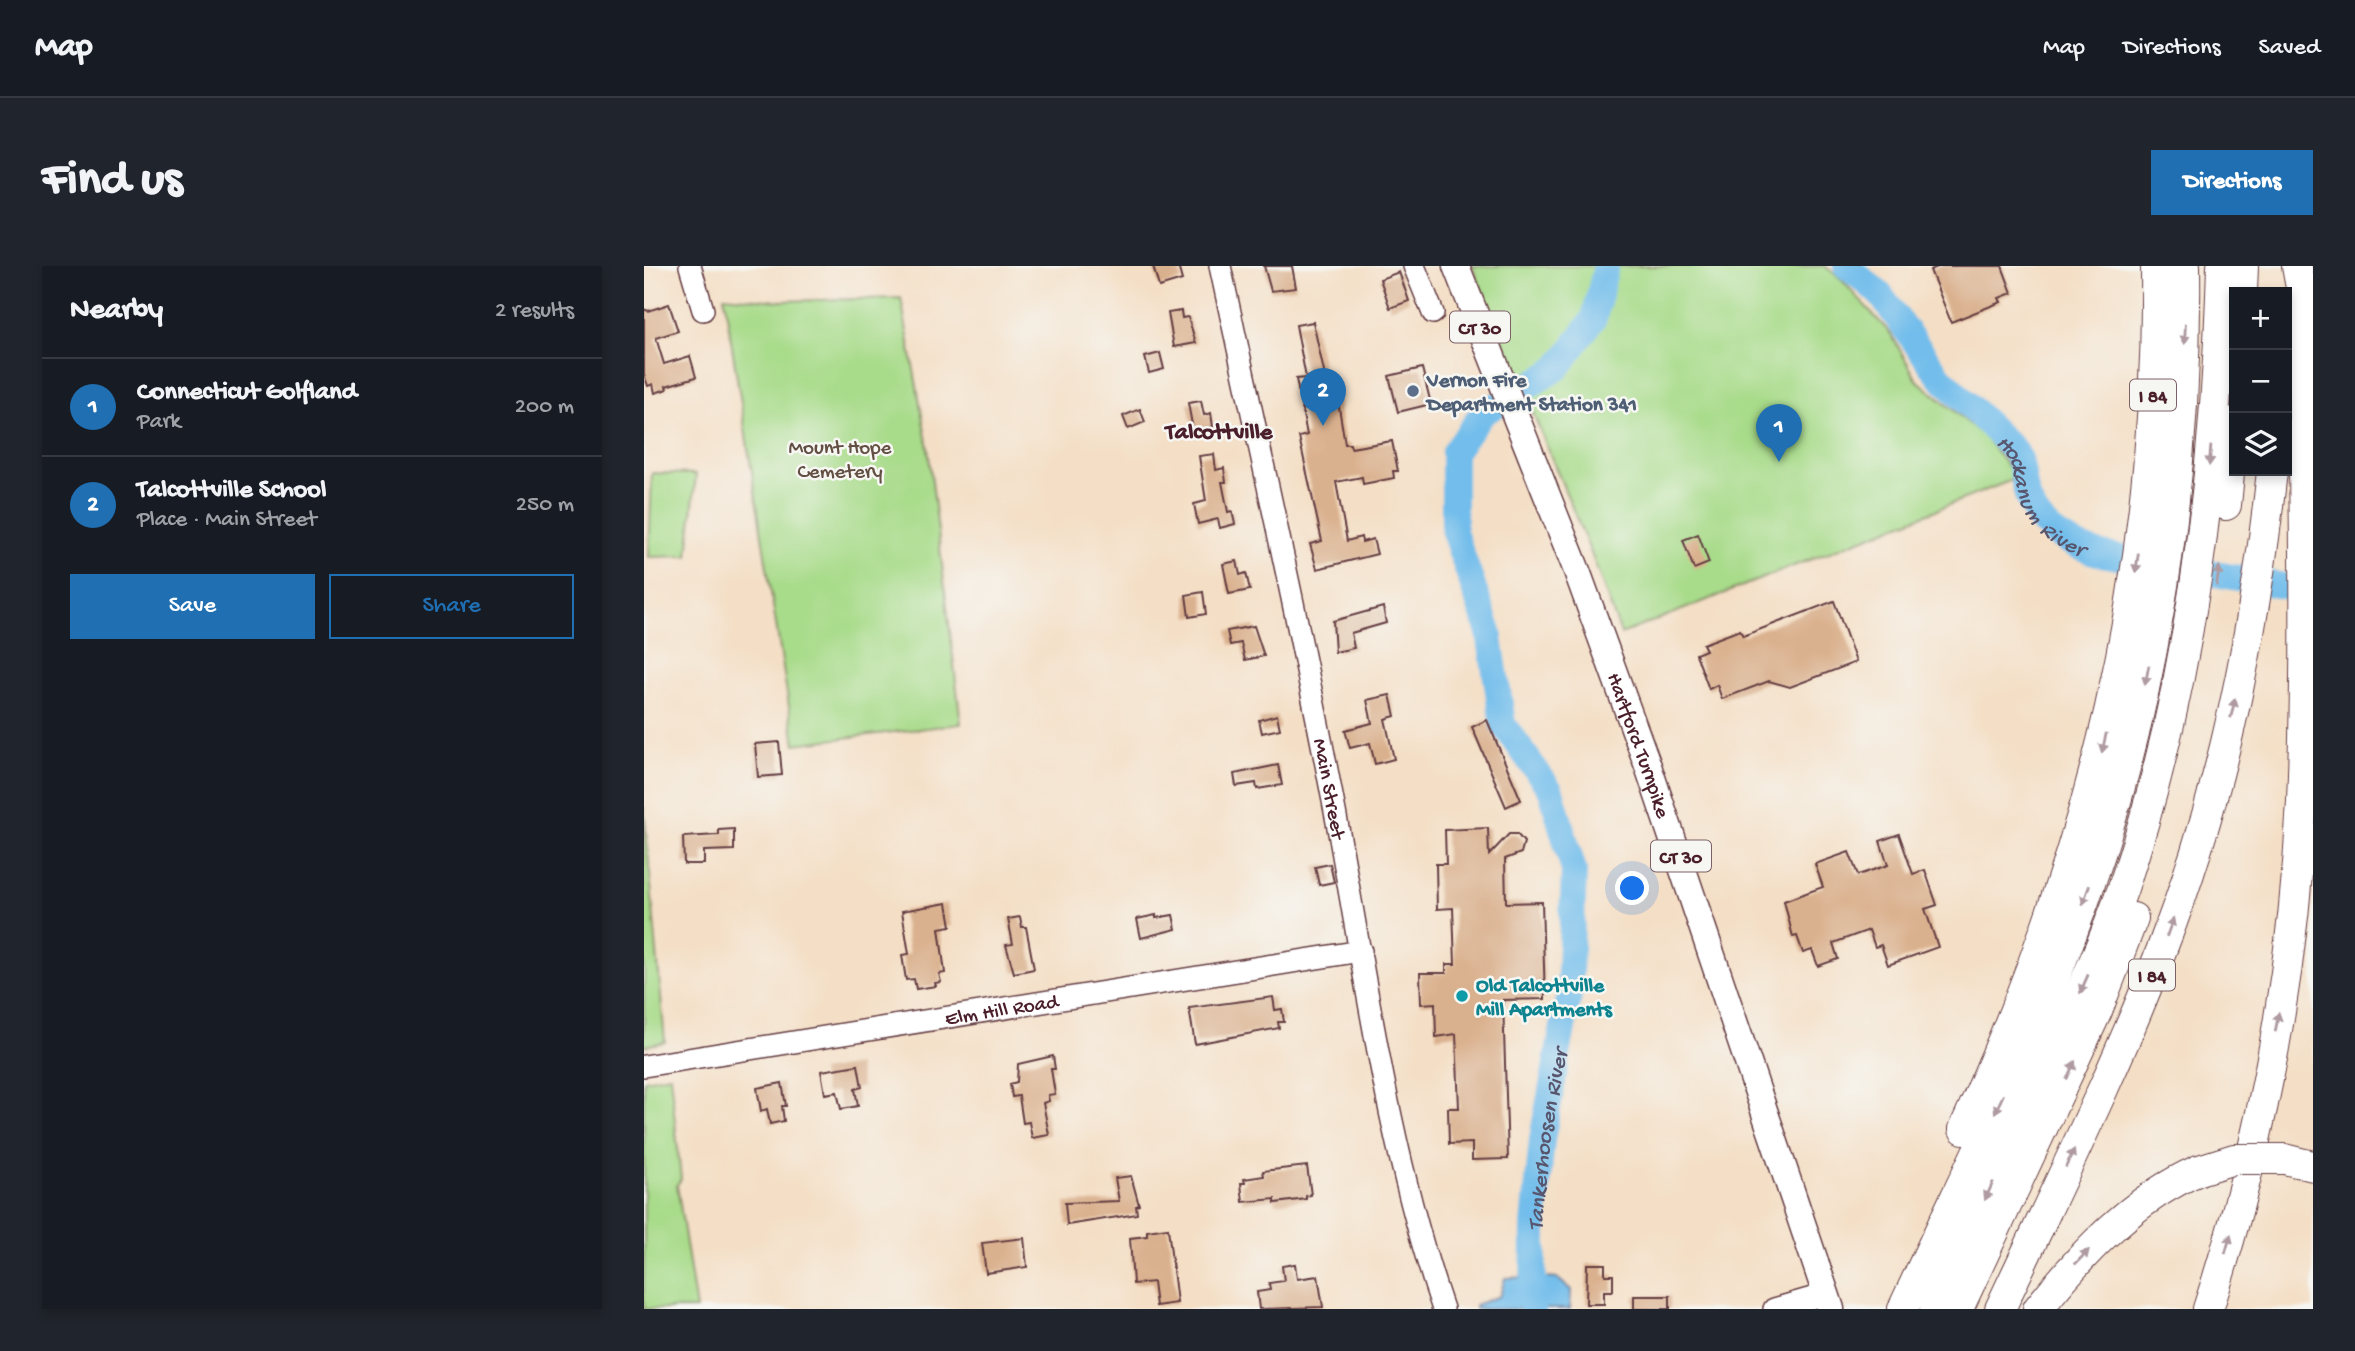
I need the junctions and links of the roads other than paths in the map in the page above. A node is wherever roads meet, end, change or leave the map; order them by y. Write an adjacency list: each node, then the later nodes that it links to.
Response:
1 (690, 266): 15 (street)
2 (1220, 266): 24 (street, Main Street)
3 (1414, 266): 16 (street)
4 (1456, 266): 27 (main road, Hartford Turnpike / CT 30)
5 (2157, 266): 20 (highway, I 84)
6 (2186, 266): 20 (highway, one-way to 20)
7 (2222, 266): 21 (highway, one-way to 21)
8 (2243, 266): 12 (highway)
9 (2257, 266): 13 (highway)
10 (2284, 266): 14 (highway)
11 (2297, 266): 36 (highway, one-way to 11)
12 (2242, 287)
13 (2258, 287)
14 (2284, 287)
15 (703, 310)
16 (1433, 313)
17 (2234, 476): 21 (highway)
18 (2252, 476): 21 (highway)
19 (2269, 476): 21 (highway, I 84)
20 (2157, 525): 22 (highway, I 84, one-way to 22)
21 (2234, 537): 23 (highway); 34 (highway, I 84, one-way to 21)
22 (2145, 606): 30 (highway, I 84, one-way to 30); 31 (highway, one-way to 31)
23 (2202, 615): 32 (highway, one-way to 32); 33 (highway, one-way to 23)
24 (1361, 951): 25 (street, Elm Hill Road); 28 (street, Main Street)
25 (644, 1066)
26 (2313, 1166): 35 (highway, one-way to 26, bridge)
27 (1829, 1301): 29 (street)
28 (1443, 1309)
29 (1774, 1309)
30 (1882, 1309)
31 (1903, 1309)
32 (1935, 1309)
33 (1958, 1309)
34 (2000, 1309)
35 (2038, 1309)
36 (2208, 1309)

